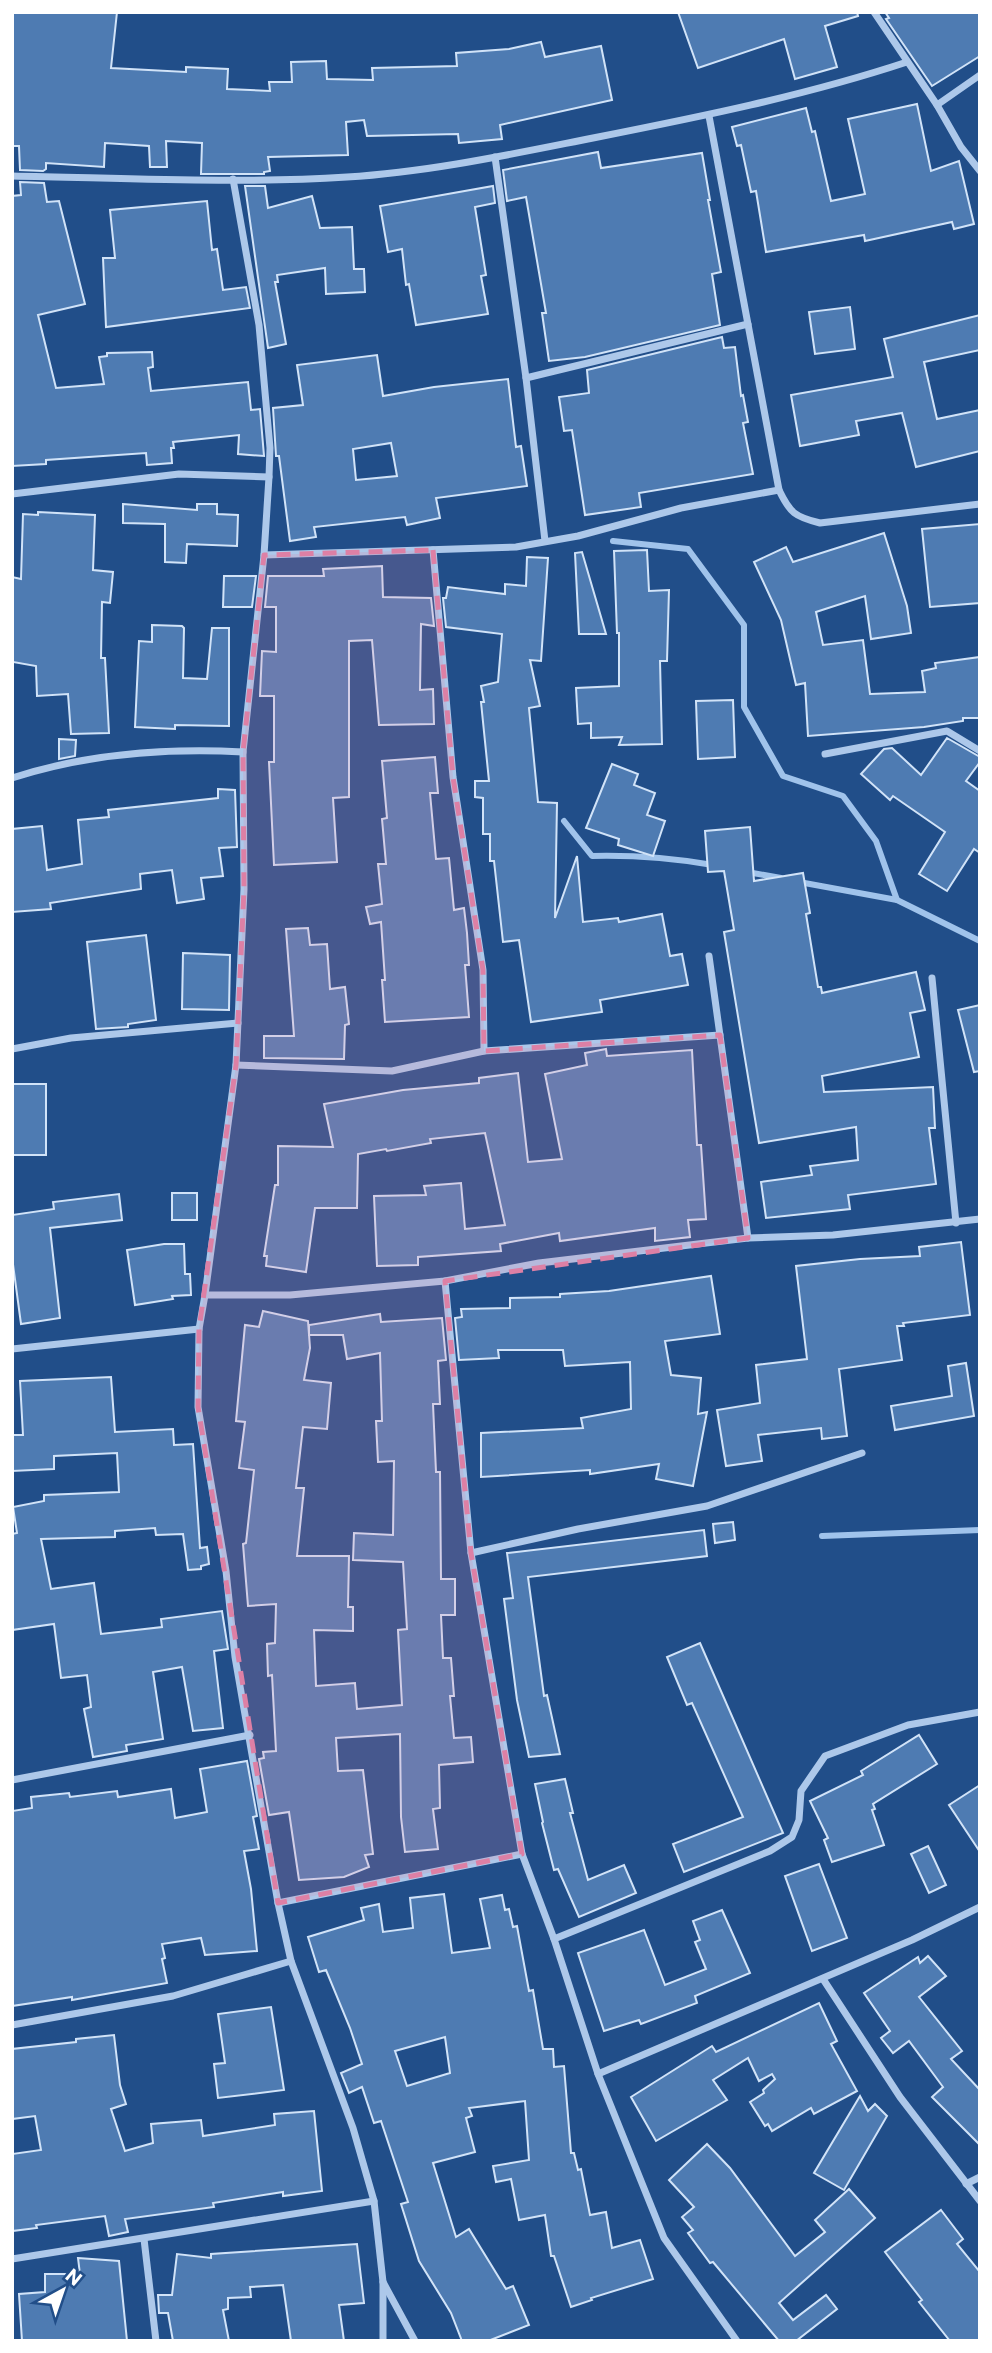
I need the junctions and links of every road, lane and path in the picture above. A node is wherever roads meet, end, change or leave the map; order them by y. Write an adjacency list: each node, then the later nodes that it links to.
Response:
1 (874, 12): 2 (street)
2 (907, 62): 4 (street); 5 (street)
3 (980, 75): 4 (street)
4 (937, 105): 7 (street)
5 (709, 116): 6 (street); 10 (street)
6 (495, 157): 9 (street); 11 (street)
7 (980, 171)
8 (12, 176): 9 (street)
9 (233, 179): 12 (street)
10 (748, 324): 11 (street); 13 (street)
11 (526, 379): 16 (street)
12 (269, 477): 14 (street); 18 (street)
13 (779, 490): 15 (street); 16 (street)
14 (12, 494)
15 (980, 503)
16 (545, 541): 17 (street)
17 (433, 550): 18 (street); 28 (street)
18 (264, 555): 20 (street)
19 (980, 751): 21 (street)
20 (243, 752): 22 (street); 25 (street)
21 (825, 754)
22 (12, 778)
23 (709, 956): 26 (street)
24 (932, 978): 31 (street)
25 (238, 1023): 27 (street); 29 (street)
26 (720, 1035): 28 (street); 32 (street)
27 (12, 1049)
28 (484, 1051): 29 (street)
29 (236, 1065): 34 (street)
30 (980, 1219): 31 (street)
31 (956, 1223): 32 (street)
32 (748, 1238): 33 (street)
33 (445, 1281): 34 (street); 38 (street)
34 (205, 1295): 35 (street)
35 (199, 1329): 36 (street); 40 (street)
36 (12, 1349)
37 (862, 1453): 38 (street)
38 (471, 1553): 42 (street)
39 (980, 1712): 45 (street)
40 (250, 1735): 41 (street); 43 (street)
41 (12, 1780)
42 (522, 1854): 43 (street); 45 (street)
43 (278, 1903): 46 (street)
44 (980, 1907): 47 (street)
45 (554, 1939): 49 (street)
46 (291, 1961): 48 (street); 52 (street)
47 (823, 1979): 49 (street); 51 (street)
48 (12, 2025)
49 (598, 2074): 60 (street)
50 (980, 2177): 51 (street)
51 (966, 2184): 53 (street)
52 (374, 2201): 54 (street); 56 (street)
53 (980, 2201)
54 (144, 2239): 55 (street); 57 (street)
55 (12, 2259)
56 (383, 2282): 58 (street); 59 (street)
57 (156, 2341)
58 (383, 2341)
59 (415, 2341)
60 (737, 2341)

